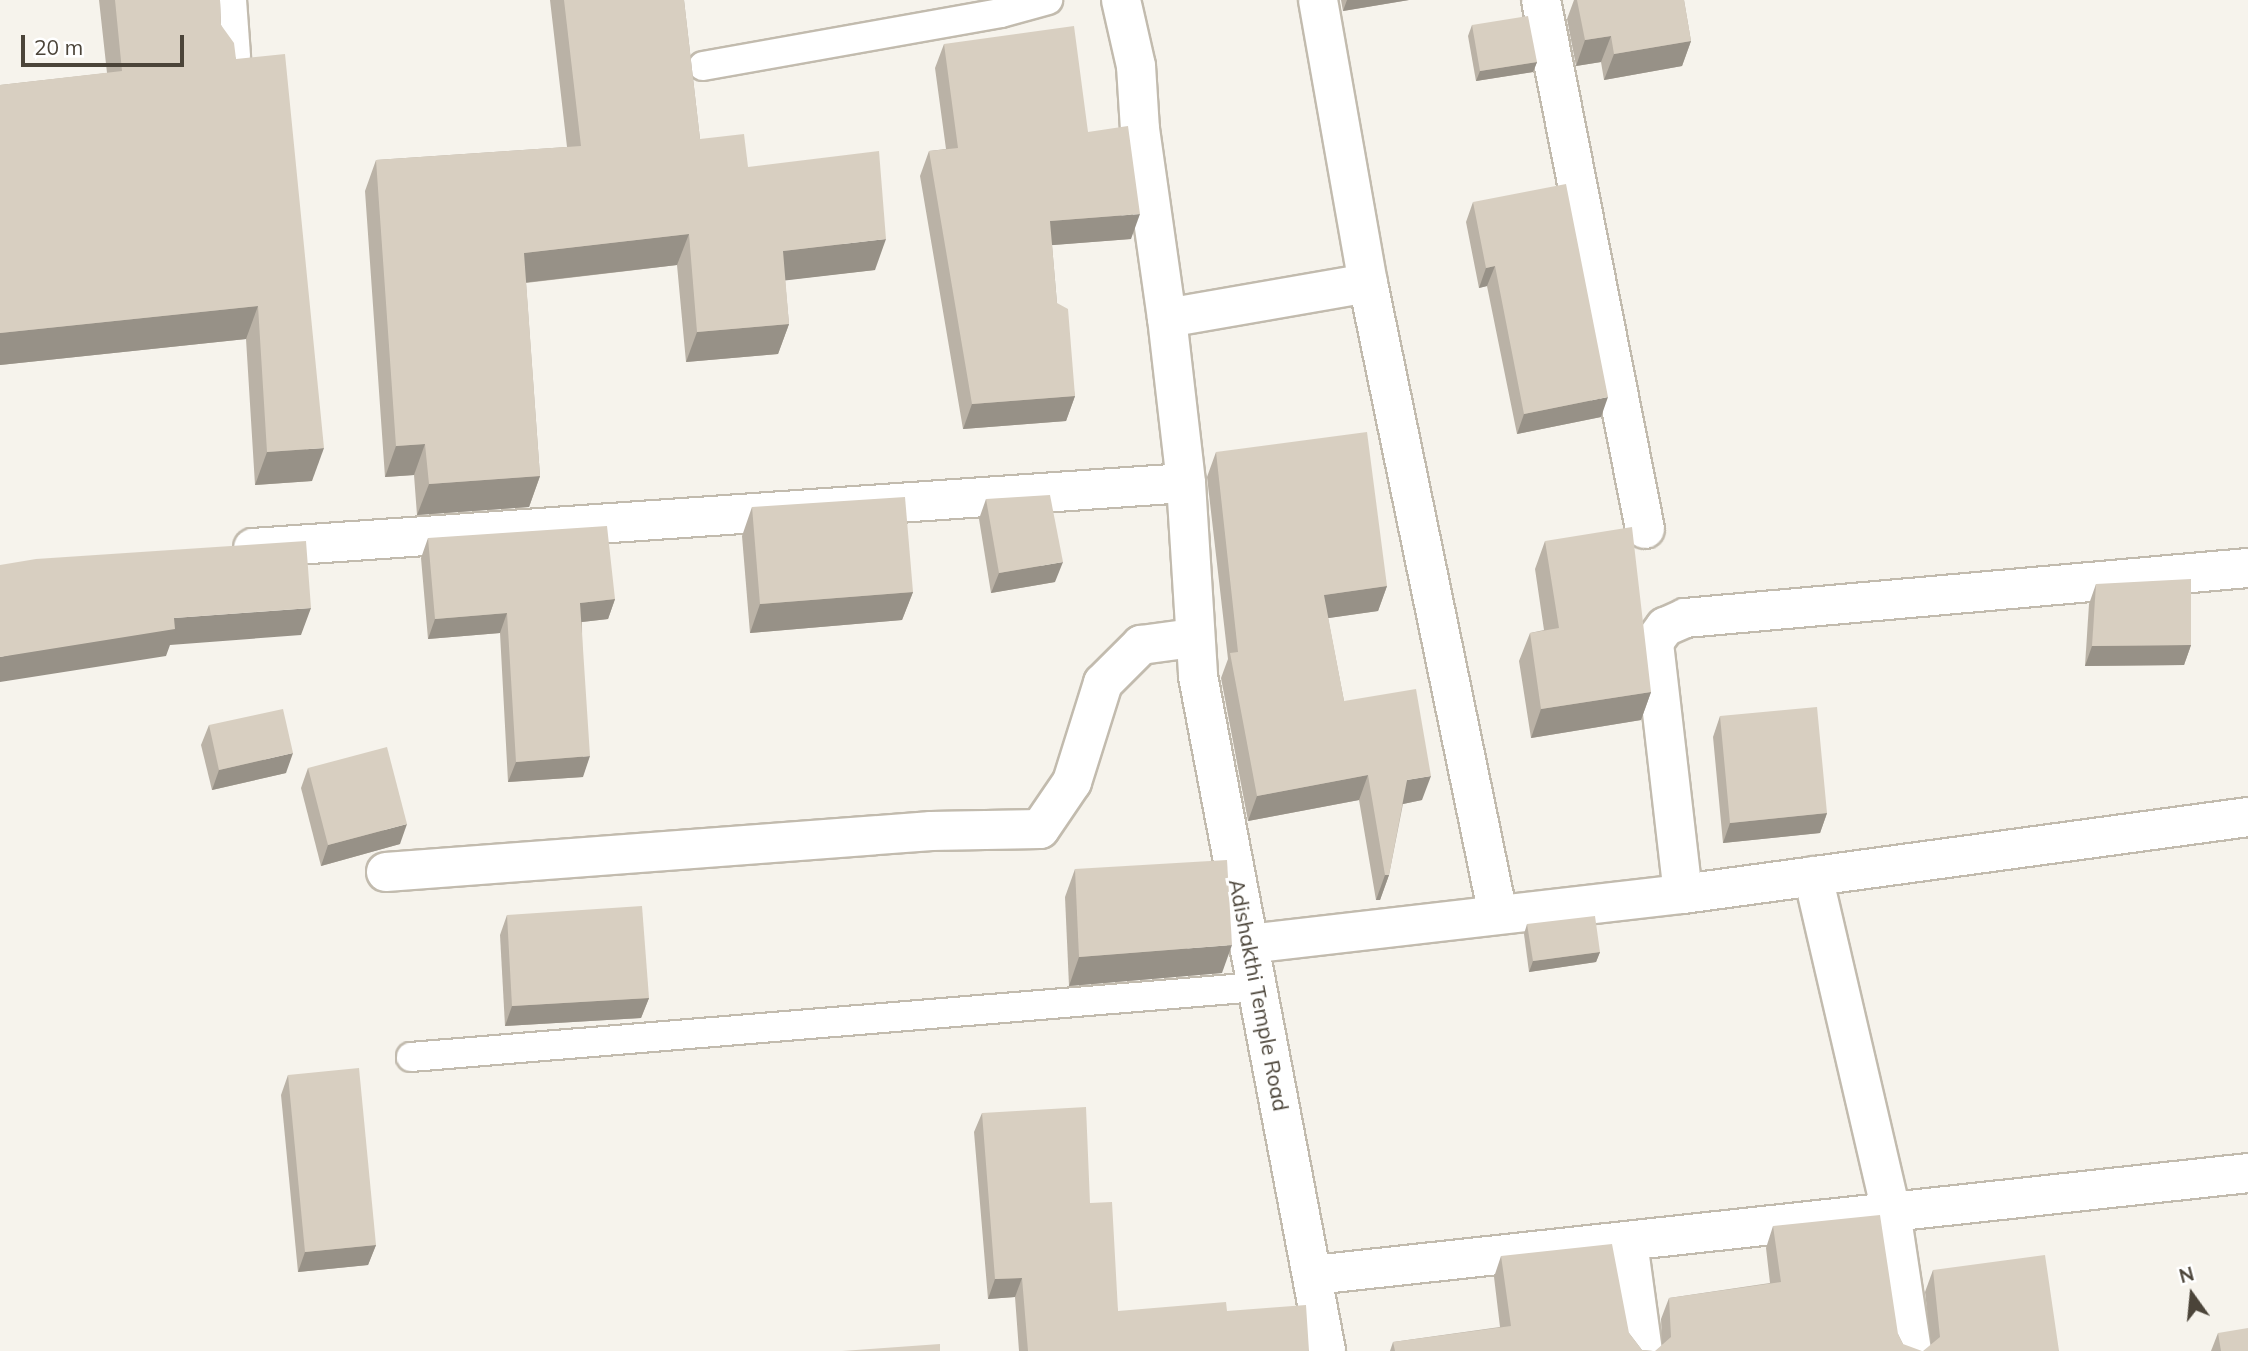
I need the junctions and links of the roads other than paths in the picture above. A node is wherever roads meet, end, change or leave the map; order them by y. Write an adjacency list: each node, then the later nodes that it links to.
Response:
1 (227, 0): 6 (street)
2 (1048, 0): 7 (lane)
3 (1121, 0): 9 (street, Adishakthi Temple Road)
4 (1318, 0): 8 (street)
5 (1541, 0): 11 (street)
6 (231, 56)
7 (703, 66)
8 (1368, 283): 9 (street); 19 (street)
9 (1167, 318): 10 (street, Adishakthi Temple Road)
10 (1186, 483): 12 (street); 14 (street, Adishakthi Temple Road)
11 (1645, 529)
12 (223, 550)
13 (2248, 568): 18 (street)
14 (1193, 638): 16 (street); 20 (street, Adishakthi Temple Road)
15 (2248, 817): 17 (street)
16 (386, 872)
17 (1813, 876): 18 (street); 24 (street)
18 (1683, 894): 19 (street)
19 (1499, 915): 20 (street)
20 (1249, 944): 21 (street, Adishakthi Temple Road)
21 (1257, 987): 22 (lane); 26 (street, Adishakthi Temple Road)
22 (411, 1057)
23 (2248, 1173): 24 (street)
24 (1891, 1212): 25 (street); 29 (street)
25 (1628, 1241): 26 (street); 28 (street)
26 (1314, 1275): 27 (street, Adishakthi Temple Road)
27 (1326, 1351)
28 (1643, 1351)
29 (1912, 1351)

